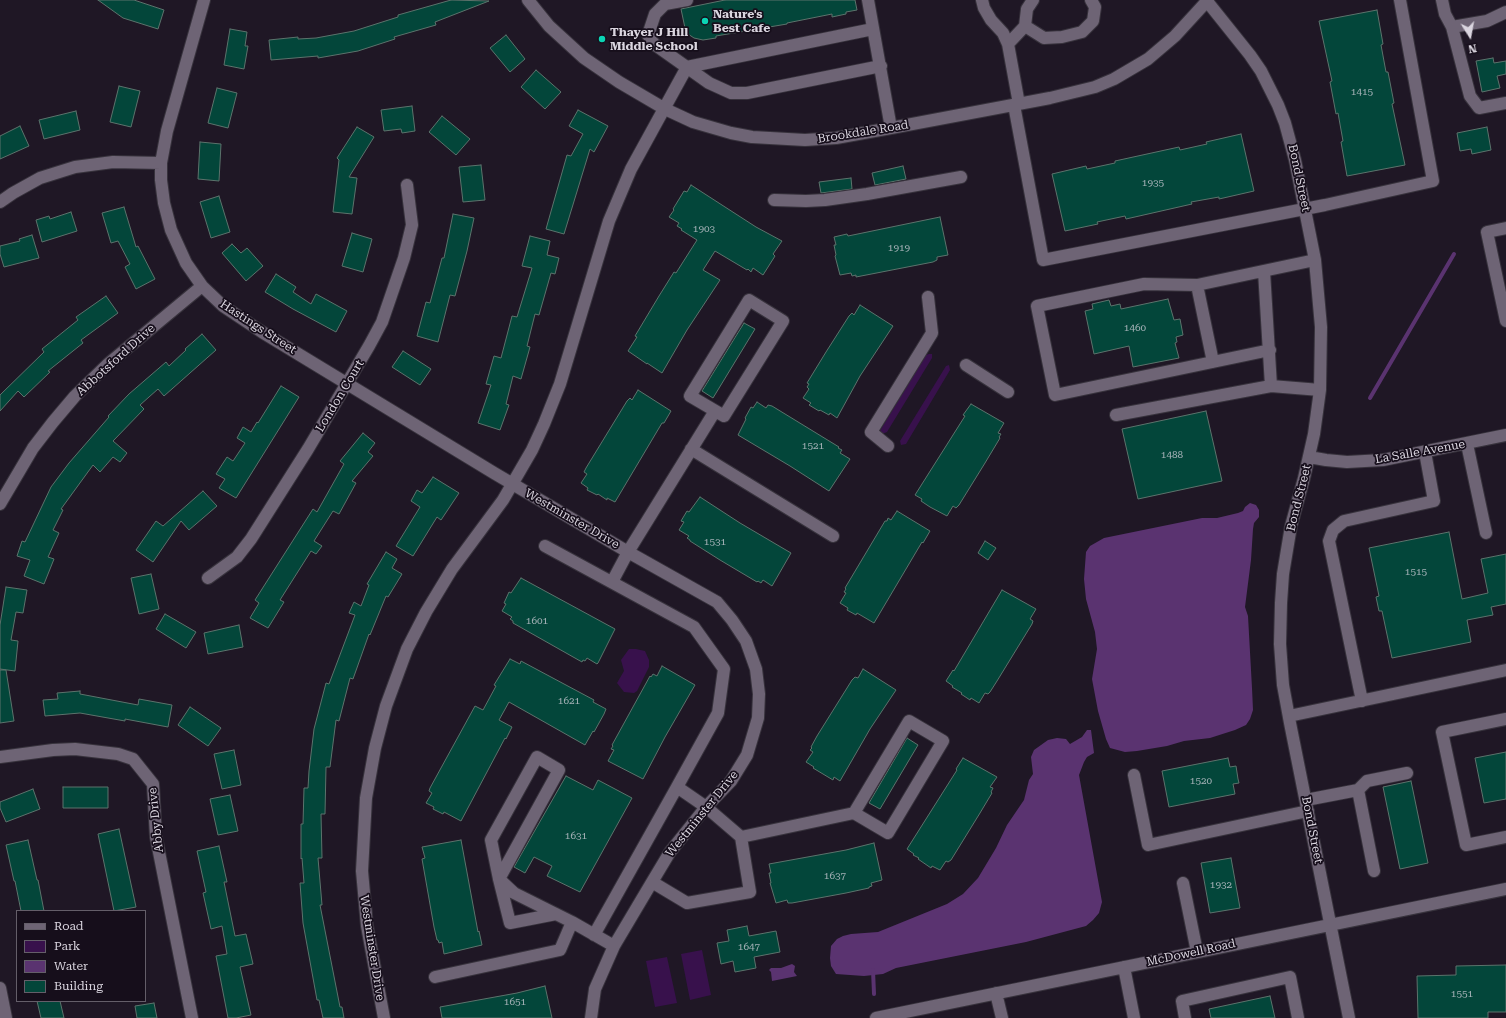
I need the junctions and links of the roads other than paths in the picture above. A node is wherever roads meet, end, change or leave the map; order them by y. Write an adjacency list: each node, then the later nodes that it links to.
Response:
1 (204, 0): 22 (street, Hastings Street)
2 (528, 0): 20 (street, Brookdale Road)
3 (687, 0): 17 (street)
4 (868, 0): 14 (street)
5 (982, 0): 15 (street)
6 (1033, 0): 12 (street)
7 (1092, 0): 12 (street)
8 (1207, 0): 19 (street, Brookdale Road); 27 (street, Bond Street)
9 (1400, 0): 27 (street)
10 (1442, 0): 13 (street)
11 (1506, 13): 13 (street)
12 (1025, 26): 15 (street)
13 (1452, 27): 18 (street)
14 (873, 29): 16 (street); 17 (street)
15 (1008, 44): 19 (street)
16 (881, 66): 17 (street); 21 (street)
17 (687, 67): 20 (street, Westminster Drive)
18 (1506, 103)
19 (1016, 104): 21 (street, Brookdale Road); 27 (street)
20 (665, 109): 21 (street, Brookdale Road); 50 (street, Westminster Drive)
21 (891, 128)
22 (161, 163): 26 (street); 32 (street, Hastings Street)
23 (961, 177): 25 (street)
24 (406, 185): 38 (street, London Court)
25 (774, 200)
26 (0, 202)
27 (1306, 209): 29 (street, Bond Street)
28 (1506, 228): 34 (street)
29 (1315, 260): 30 (street); 40 (street, Bond Street)
30 (1264, 271): 31 (street); 35 (street)
31 (1197, 285): 36 (street); 36 (street)
32 (202, 286): 38 (street, Hastings Street); 51 (street, Abbotsford Drive)
33 (928, 297): 46 (street)
34 (1506, 321)
35 (1270, 350): 36 (street); 39 (street)
36 (1213, 362)
37 (966, 365): 41 (street)
38 (347, 384): 50 (street, Hastings Street); 56 (street, London Court)
39 (1271, 386): 40 (street); 43 (street)
40 (1320, 390): 49 (street, Bond Street)
41 (1008, 392)
42 (715, 411): 42 (street); 47 (street)
43 (1116, 415)
44 (1506, 435): 45 (street, La Salle Avenue)
45 (1467, 444): 48 (street, La Salle Avenue); 52 (street)
46 (888, 446)
47 (691, 449): 53 (street); 55 (street)
48 (1425, 452): 49 (street, La Salle Avenue); 59 (street)
49 (1309, 457): 60 (street, Bond Street)
50 (513, 484): 55 (street, Westminster Drive); 89 (street, Westminster Drive)
51 (0, 504)
52 (1486, 533)
53 (833, 536)
54 (545, 546): 57 (street)
55 (628, 552): 57 (street); 68 (street, Westminster Drive)
56 (208, 578)
57 (612, 582): 65 (street)
58 (1506, 670): 59 (street)
59 (1362, 701): 60 (street)
60 (1289, 716): 67 (street, Bond Street)
61 (1506, 719): 71 (street)
62 (0, 757): 88 (street, Abby Drive)
63 (1407, 773): 66 (street)
64 (1134, 775): 67 (street)
65 (677, 786): 68 (street); 80 (street)
66 (1358, 790): 67 (street); 72 (street)
67 (1307, 806): 79 (street, Bond Street)
68 (706, 807): 70 (street); 74 (street, Westminster Drive)
69 (854, 813): 69 (street); 70 (street)
70 (741, 837): 74 (street)
71 (1506, 837)
72 (1374, 871)
73 (499, 879): 73 (street); 77 (street); 77 (street)
74 (652, 882): 81 (street, Westminster Drive)
75 (1183, 883): 82 (street)
76 (1506, 889): 79 (street, McDowell Road)
77 (556, 914): 78 (street)
78 (572, 922): 80 (street); 84 (street)
79 (1331, 924): 82 (street, McDowell Road); 96 (street, Bond Street)
80 (594, 935): 81 (street)
81 (614, 946): 90 (street, Westminster Drive)
82 (1197, 952): 83 (street, McDowell Road)
83 (1124, 967): 86 (street, McDowell Road); 93 (street)
84 (435, 977)
85 (0, 988): 87 (street)
86 (996, 993): 91 (street, McDowell Road); 92 (street)
87 (6, 1018)
88 (192, 1018)
89 (384, 1018)
90 (591, 1018)
91 (876, 1018)
92 (1002, 1018)
93 (1134, 1018)
94 (1185, 1018): 95 (street)
95 (1298, 1018)
96 (1349, 1018)

